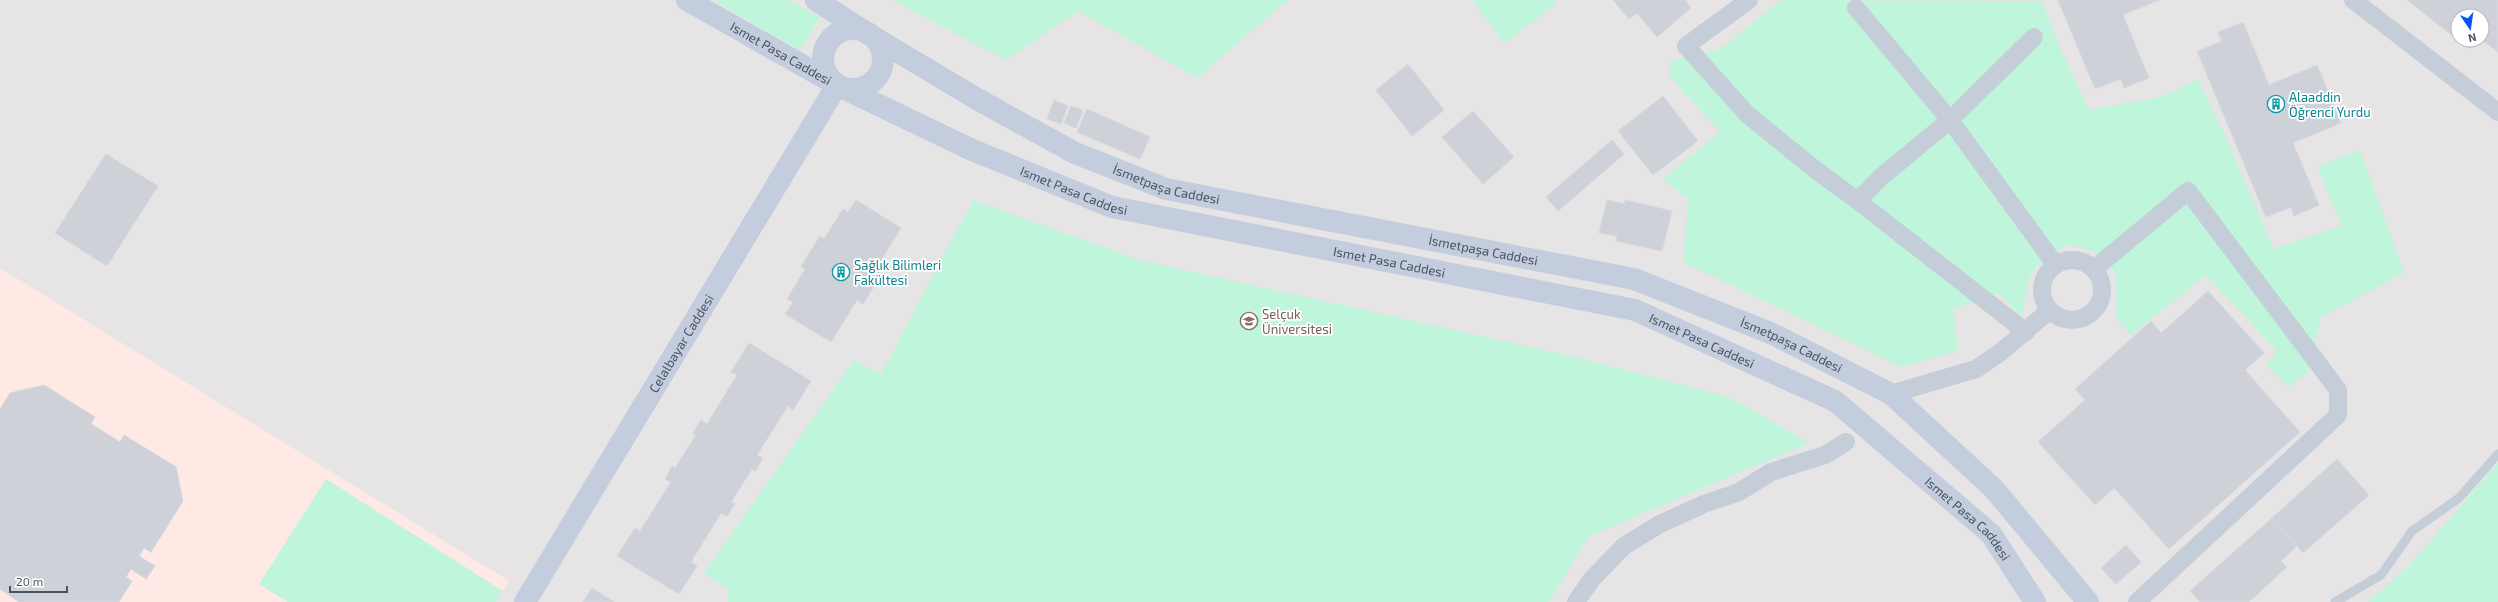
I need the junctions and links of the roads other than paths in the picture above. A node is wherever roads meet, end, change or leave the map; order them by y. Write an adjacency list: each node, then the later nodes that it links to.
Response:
1 (687, 0): 8 (main road, Ismet Pasa Caddesi)
2 (816, 0): 6 (main road, İsmetpaşa Caddesi)
3 (1750, 0): 11 (street)
4 (2353, 0): 9 (street)
5 (1856, 8): 10 (street)
6 (865, 32): 8 (main road); 8 (main road); 16 (main road, İsmetpaşa Caddesi)
7 (2034, 37): 10 (street)
8 (837, 85): 19 (main road, Celalbayar Caddesi); 21 (main road, Ismet Pasa Caddesi)
9 (2498, 112)
10 (1950, 120): 11 (street); 12 (street)
11 (1858, 201): 15 (street)
12 (2055, 264): 13 (street); 14 (street)
13 (2094, 269): 14 (street); 23 (street)
14 (2050, 310): 15 (street)
15 (2026, 332): 16 (street)
16 (1891, 394): 22 (main road, İsmetpaşa Caddesi)
17 (1846, 442): 20 (street)
18 (2498, 454): 24 (lane)
19 (525, 602)
20 (1576, 602)
21 (2035, 602)
22 (2088, 602)
23 (2137, 602)
24 (2336, 602)

